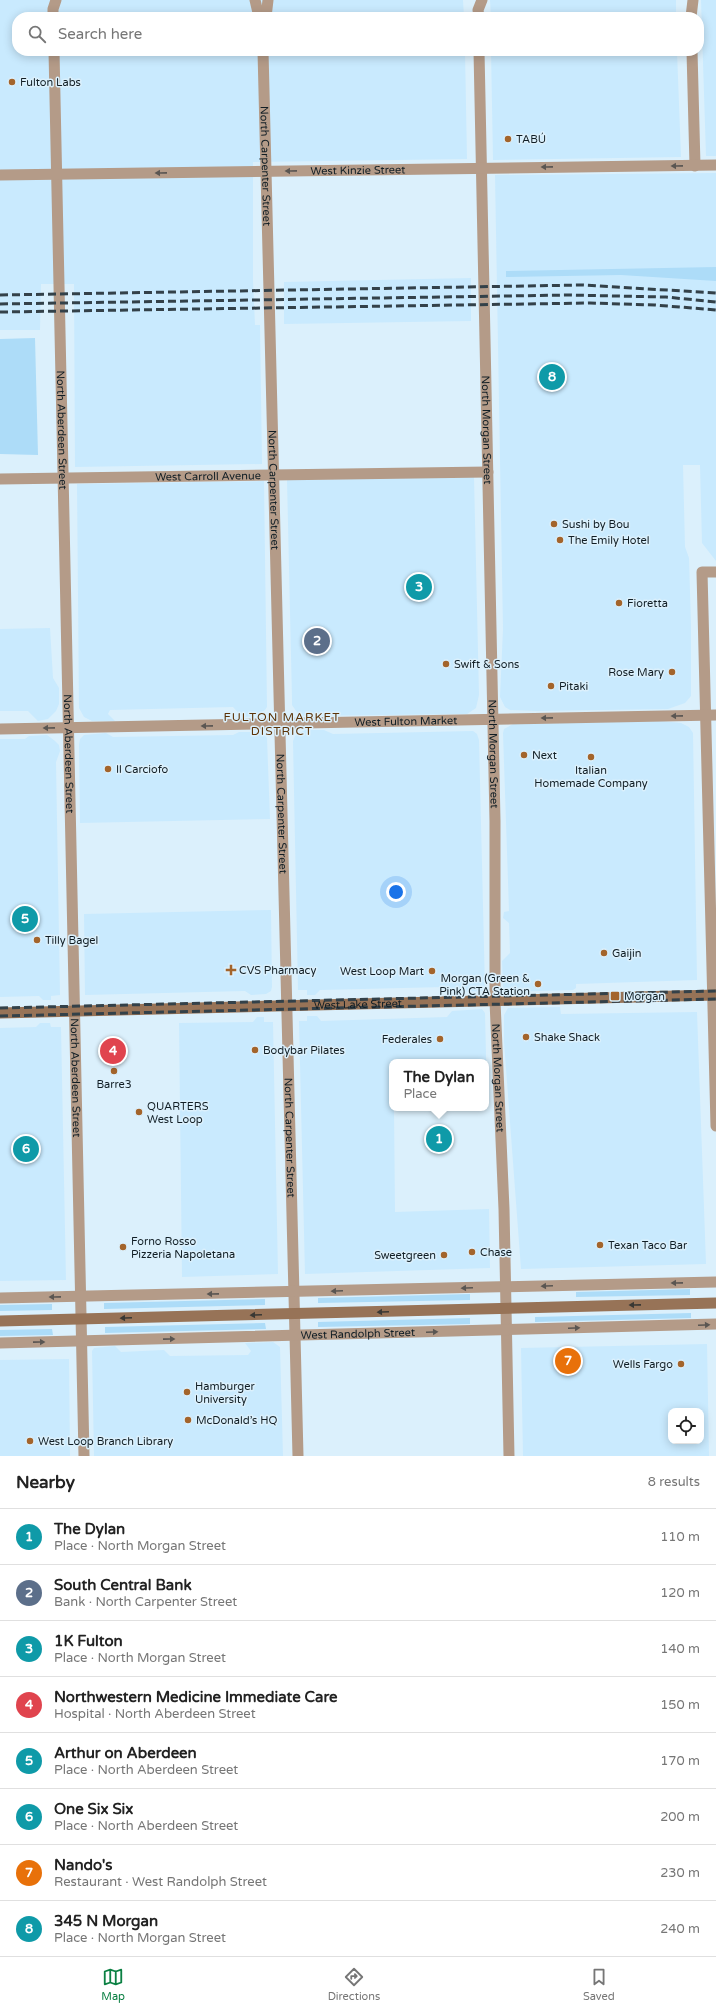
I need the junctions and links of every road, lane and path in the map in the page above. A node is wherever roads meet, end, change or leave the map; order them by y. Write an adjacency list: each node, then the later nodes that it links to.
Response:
1 (256, 0): 5 (street)
2 (268, 0): 6 (street)
3 (685, 0): 7 (street)
4 (693, 0): 8 (street)
5 (258, 12)
6 (267, 12)
7 (690, 12)
8 (692, 12)
9 (54, 56): 17 (street, North Aberdeen Street)
10 (263, 56): 16 (street, North Carpenter Street)
11 (479, 56): 15 (street, North Morgan Street)
12 (692, 56): 14 (street)
13 (716, 165): 14 (street, West Kinzie Street)
14 (695, 166): 15 (street, West Kinzie Street, one-way to 15)
15 (482, 169): 16 (street, West Kinzie Street, one-way to 16); 19 (street, North Morgan Street)
16 (266, 172): 17 (street, West Kinzie Street, one-way to 17); 20 (street, North Carpenter Street)
17 (56, 174): 18 (street, West Kinzie Street); 21 (street, North Aberdeen Street)
18 (0, 175)
19 (488, 472): 20 (street, West Carroll Avenue); 25 (street, North Morgan Street)
20 (274, 475): 21 (street, West Carroll Avenue); 26 (street, North Carpenter Street)
21 (63, 478): 22 (street, West Carroll Avenue); 27 (street, North Aberdeen Street)
22 (0, 479)
23 (716, 572): 24 (street)
24 (711, 715): 25 (street, West Fulton Market, one-way to 25); 29 (street)
25 (493, 719): 26 (street, West Fulton Market); 30 (street, North Morgan Street)
26 (280, 724): 27 (street, West Fulton Market, one-way to 27); 31 (street, North Carpenter Street)
27 (68, 728): 28 (street, West Fulton Market, one-way to 28); 32 (street, North Aberdeen Street)
28 (0, 729)
29 (714, 995): 30 (main road, West Lake Street); 34 (street)
30 (494, 1001): 31 (main road, West Lake Street); 36 (street, North Morgan Street)
31 (287, 1006): 32 (main road, West Lake Street); 37 (street, North Carpenter Street)
32 (74, 1011): 33 (main road, West Lake Street); 38 (street, North Aberdeen Street)
33 (0, 1013)
34 (716, 1126)
35 (716, 1282): 36 (street, one-way to 36)
36 (506, 1287): 37 (street, one-way to 37); 41 (street, North Morgan Street)
37 (294, 1292): 38 (street, one-way to 38); 42 (street, North Carpenter Street)
38 (80, 1297): 39 (street, one-way to 39); 43 (street, North Aberdeen Street)
39 (0, 1298)
40 (716, 1303): 41 (main road, West Randolph Street, one-way to 41)
41 (506, 1308): 42 (main road, West Randolph Street, one-way to 42); 46 (street, North Morgan Street)
42 (294, 1314): 43 (main road, West Randolph Street, one-way to 43); 47 (street, North Carpenter Street)
43 (81, 1319): 44 (main road, West Randolph Street); 48 (street, North Aberdeen Street)
44 (0, 1321)
45 (716, 1324): 46 (street, West Randolph Street, one-way to 45)
46 (507, 1330): 47 (street, West Randolph Street, one-way to 46); 52 (street, North Morgan Street)
47 (295, 1336): 48 (street, West Randolph Street, one-way to 47); 51 (street, North Carpenter Street)
48 (81, 1341): 49 (street, West Randolph Street, one-way to 48); 50 (street, North Aberdeen Street)
49 (0, 1343)
50 (84, 1456)
51 (298, 1456)
52 (509, 1456)

